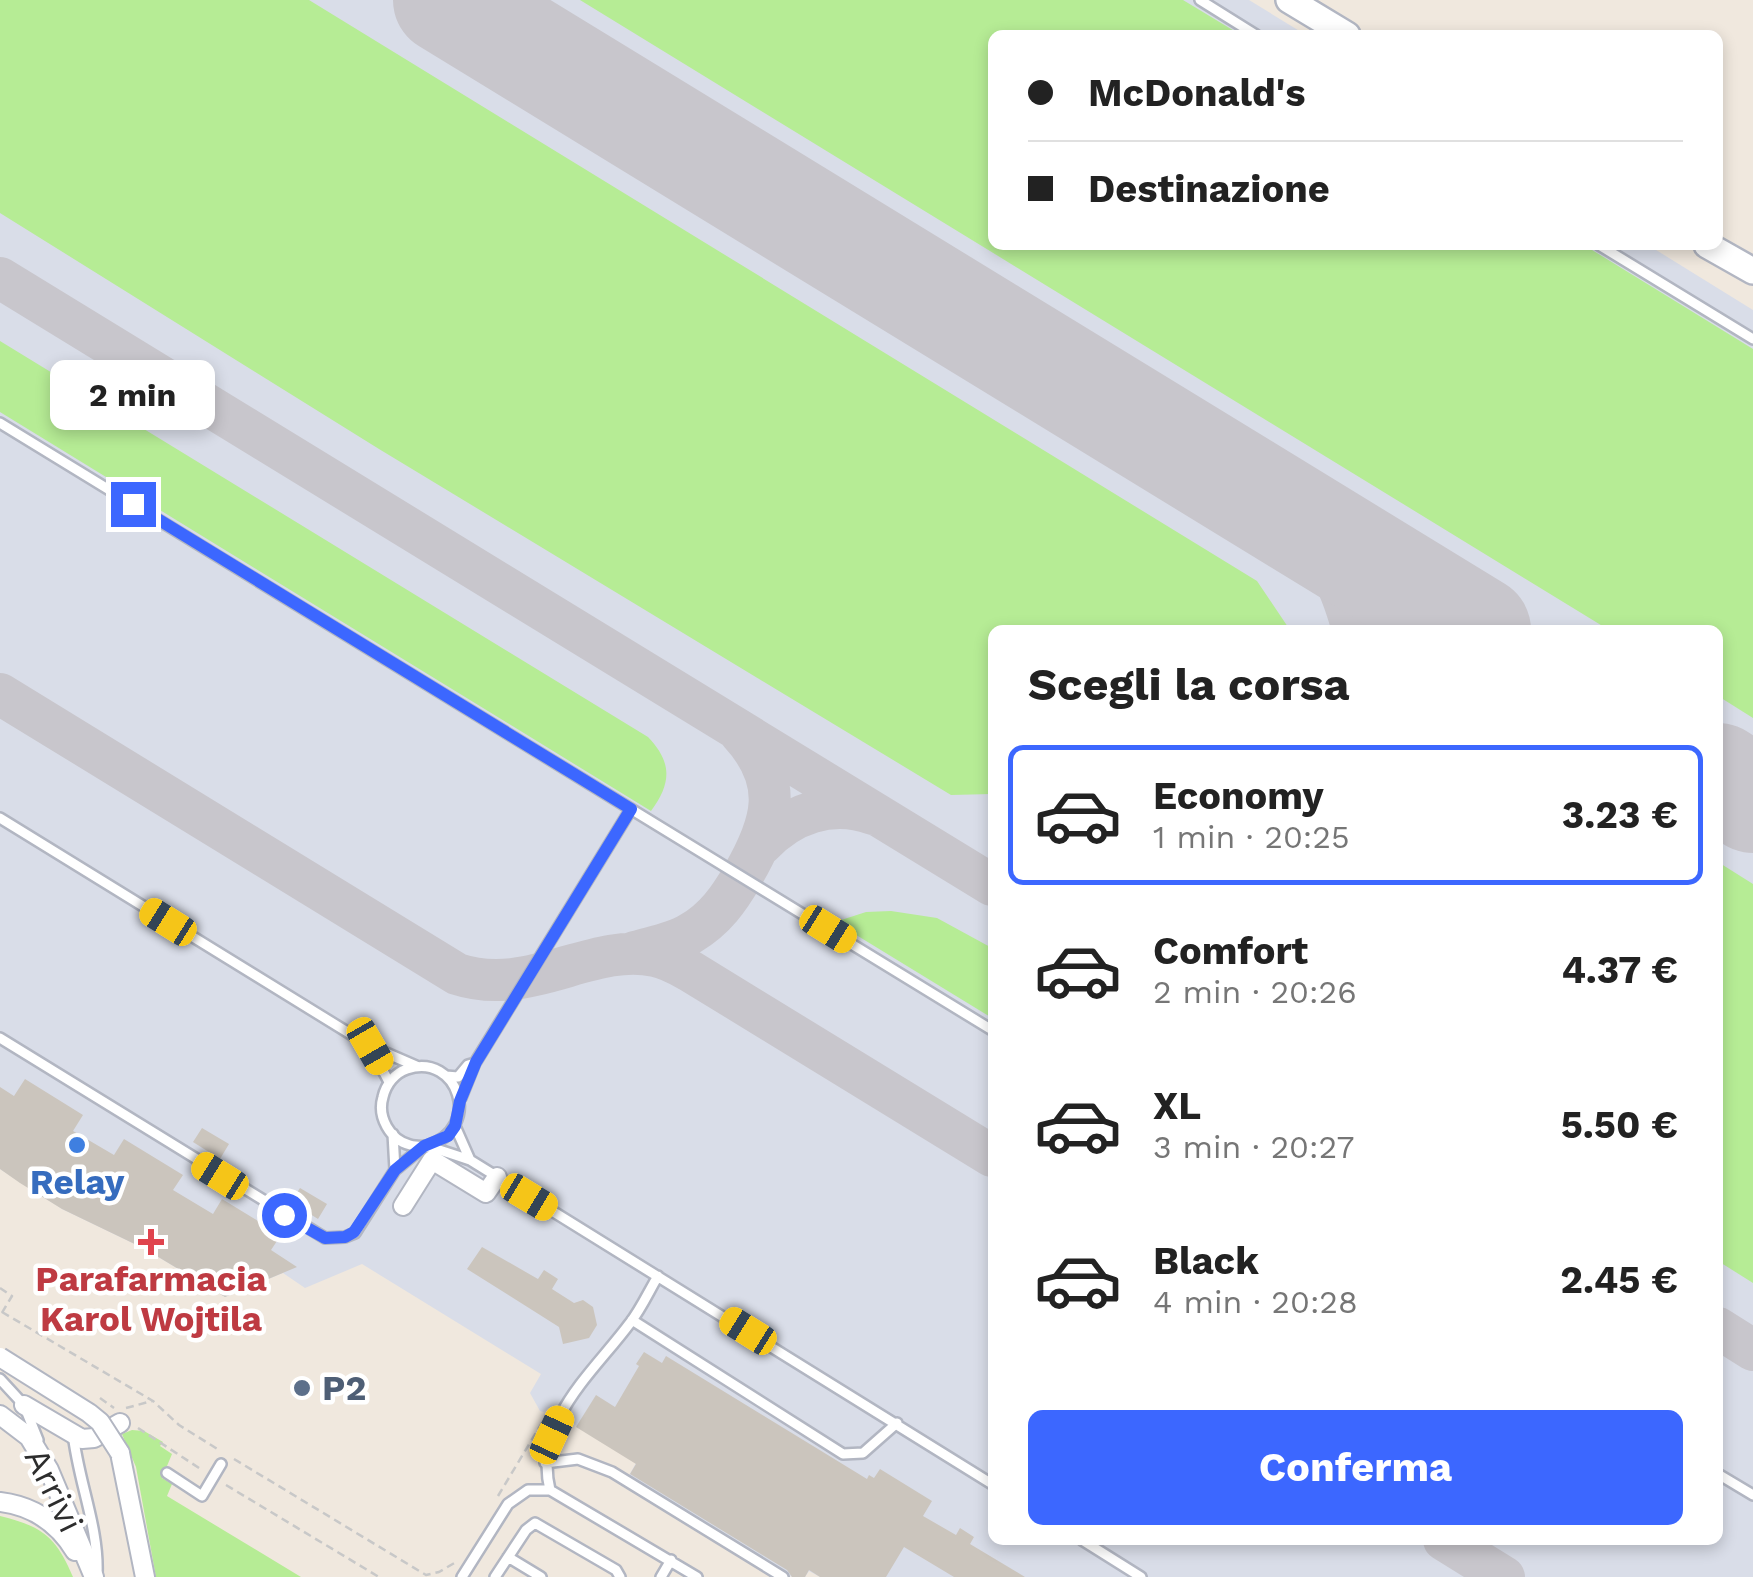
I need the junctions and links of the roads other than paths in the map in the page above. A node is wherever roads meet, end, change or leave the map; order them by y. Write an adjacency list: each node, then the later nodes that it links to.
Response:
1 (1200, 0): 3 (lane)
2 (1288, 0): 4 (street)
3 (1248, 30)
4 (1339, 30)
5 (1607, 250): 8 (lane)
6 (1716, 250): 7 (street)
7 (1753, 271)
8 (1753, 339)
9 (0, 422): 10 (lane)
10 (631, 809): 12 (lane); 15 (lane)
11 (0, 818): 14 (lane)
12 (988, 1028)
13 (0, 1038): 24 (lane)
14 (370, 1046): 16 (lane); 18 (lane)
15 (476, 1062): 17 (lane); 19 (lane)
16 (418, 1067): 17 (lane); 18 (lane)
17 (446, 1076): 19 (lane)
18 (389, 1082): 21 (lane)
19 (460, 1101): 20 (lane)
20 (455, 1126): 22 (lane); 23 (lane)
21 (392, 1134): 22 (lane); 24 (lane)
22 (425, 1146): 23 (lane); 24 (lane)
23 (470, 1160): 25 (lane)
24 (395, 1170)
25 (497, 1178): 26 (street); 27 (lane)
26 (403, 1206)
27 (658, 1276): 28 (lane); 35 (lane)
28 (632, 1320): 35 (lane); 37 (lane)
29 (0, 1357): 50 (street, bridge)
30 (0, 1379): 32 (lane)
31 (0, 1388): 32 (lane)
32 (19, 1399): 36 (street); 39 (lane)
33 (0, 1416): 39 (street, Arrivi)
34 (127, 1417): 36 (street)
35 (898, 1423): 42 (lane)
36 (73, 1432): 49 (lane)
37 (545, 1463): 43 (lane); 57 (lane)
38 (220, 1464): 40 (lane)
39 (50, 1470): 49 (street, Arrivi)
40 (167, 1473)
41 (1723, 1477): 44 (lane)
42 (988, 1481)
43 (550, 1490): 48 (lane); 51 (lane)
44 (1753, 1496)
45 (0, 1502): 49 (street)
46 (1090, 1545): 58 (lane)
47 (508, 1557): 52 (lane); 53 (lane); 54 (lane)
48 (671, 1560): 55 (lane); 56 (lane)
49 (94, 1577)
50 (145, 1577)
51 (462, 1577)
52 (495, 1577)
53 (541, 1577)
54 (620, 1577)
55 (661, 1577)
56 (697, 1577)
57 (784, 1577)
58 (1141, 1577)

